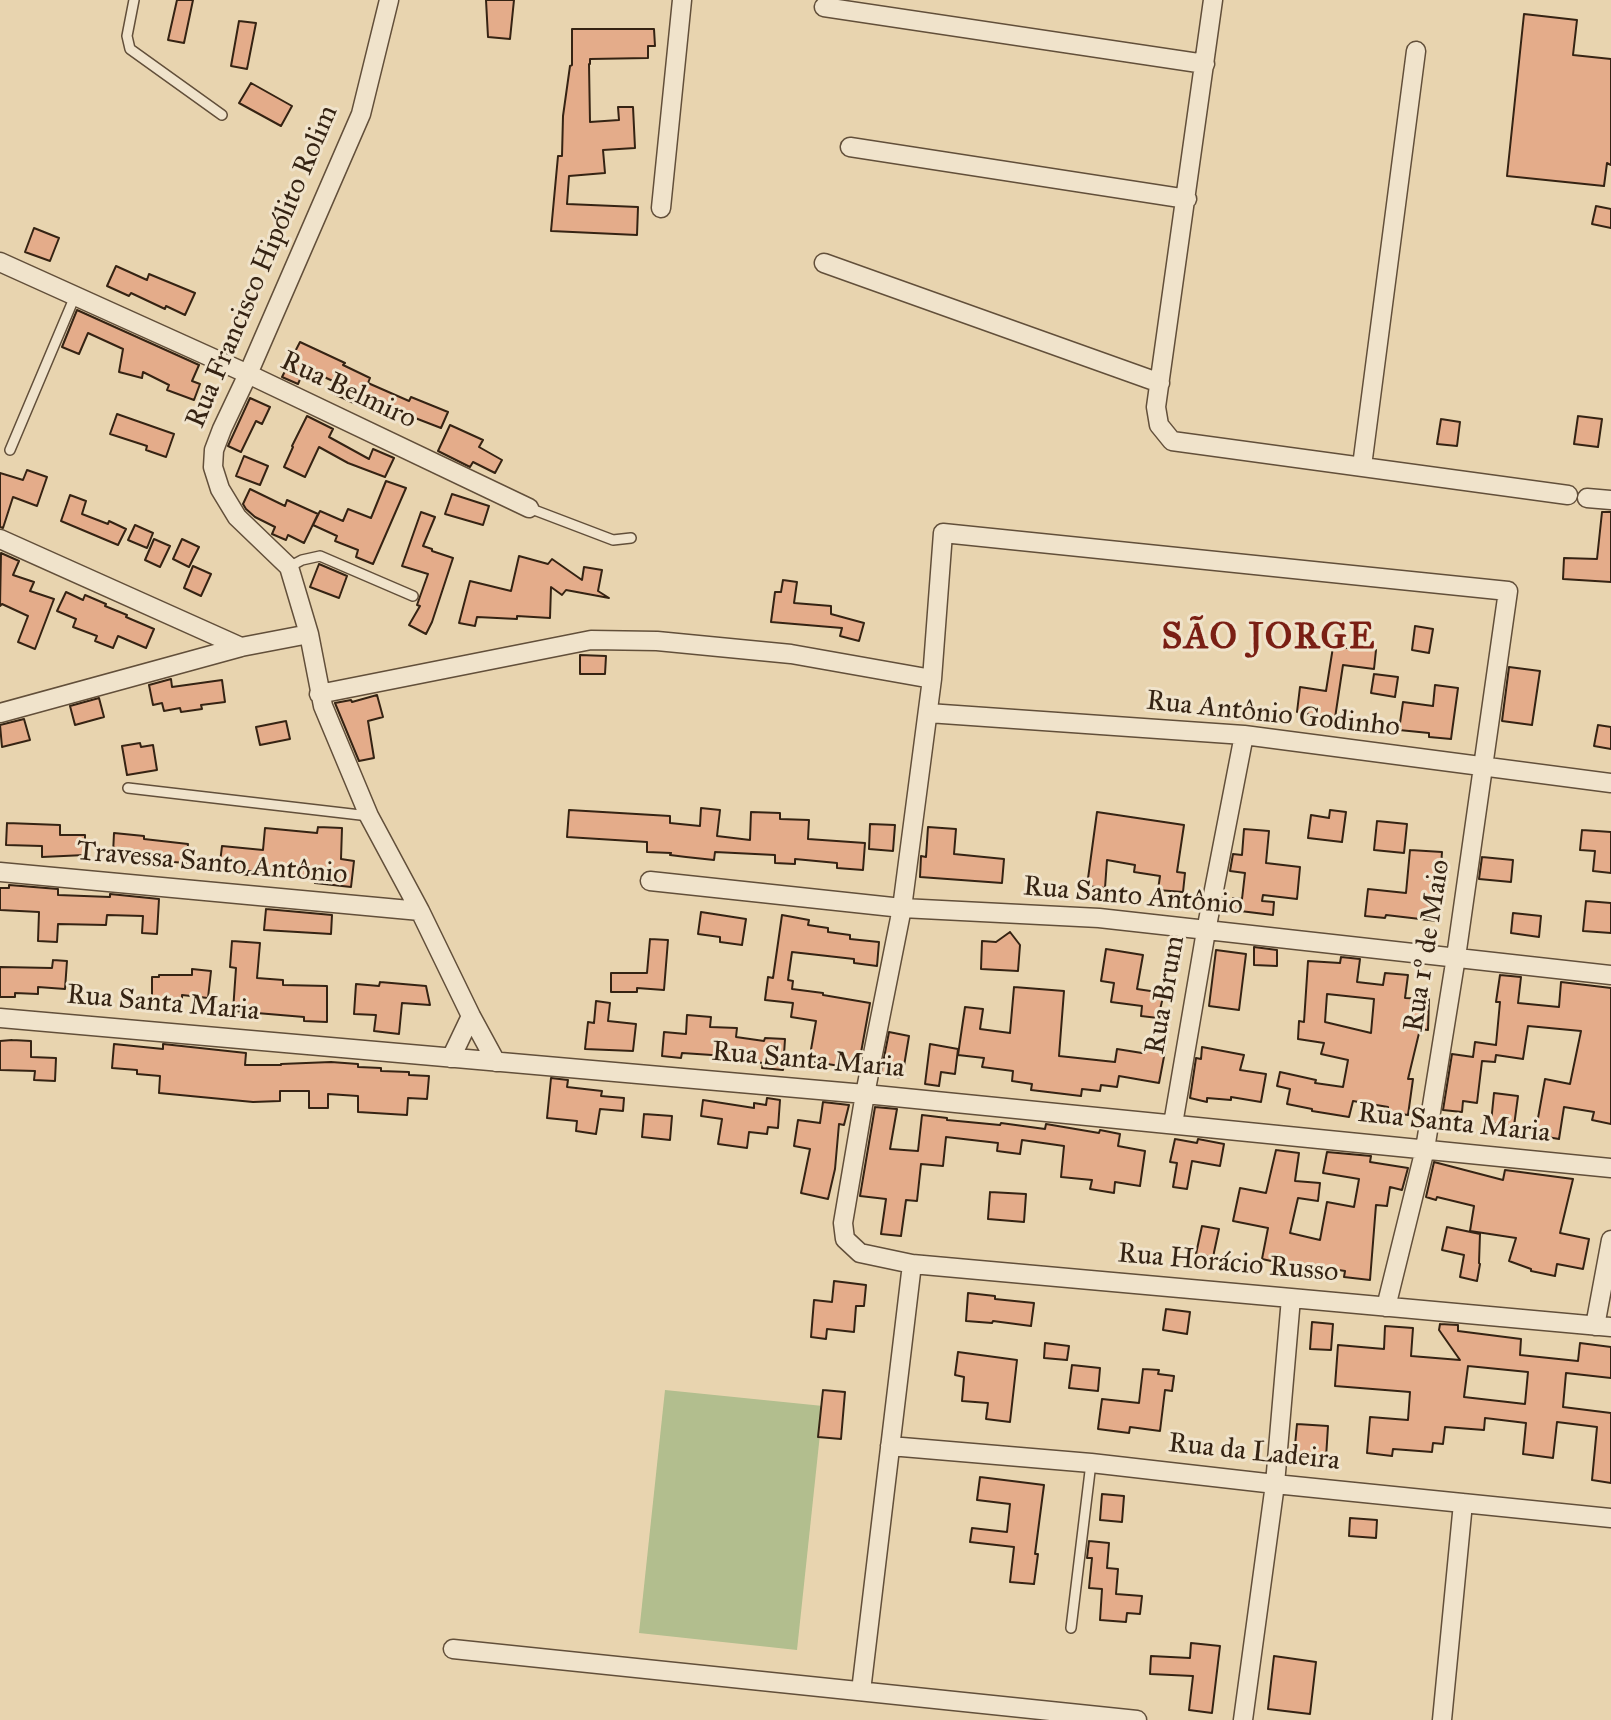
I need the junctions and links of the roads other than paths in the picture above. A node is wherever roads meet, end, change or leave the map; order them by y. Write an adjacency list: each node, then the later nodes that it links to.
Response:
1 (134, 0): 8 (lane)
2 (389, 0): 15 (street, Rua Francisco Hipólito Rolim)
3 (682, 0): 11 (street)
4 (1213, 0): 7 (street)
5 (824, 7): 7 (street)
6 (1416, 51): 18 (street)
7 (1205, 64): 10 (street)
8 (222, 115)
9 (850, 147): 10 (street)
10 (1187, 199): 16 (street)
11 (661, 208)
12 (0, 262): 14 (street, Rua Belmiro)
13 (824, 263): 16 (street)
14 (75, 296): 15 (street, Rua Belmiro); 17 (lane)
15 (248, 374): 20 (street, Rua Belmiro); 23 (street, Rua Francisco Hipólito Rolim)
16 (1160, 383): 18 (street)
17 (10, 450)
18 (1362, 466): 19 (street)
19 (1611, 500)
20 (529, 508): 21 (lane, Rua Belmiro)
21 (631, 538)
22 (0, 539): 26 (street)
23 (289, 567): 24 (lane); 25 (street, Rua Francisco Hipólito Rolim)
24 (413, 596)
25 (309, 634): 26 (street); 28 (street, Rua Francisco Hipólito Rolim)
26 (241, 647): 29 (street)
27 (932, 679): 28 (street); 30 (street); 32 (street, Rua 1º de Maio)
28 (319, 694): 35 (street, Rua Francisco Hipólito Rolim)
29 (0, 713)
30 (928, 713): 31 (street, Rua Antônio Godinho); 38 (street)
31 (1244, 735): 32 (street, Rua Antônio Godinho); 40 (street, Rua Brum)
32 (1483, 768): 33 (street, Rua Antônio Godinho); 41 (street, Rua 1º de Maio)
33 (1611, 783)
34 (128, 788): 35 (lane)
35 (369, 816): 39 (street, Rua Francisco Hipólito Rolim)
36 (0, 872): 39 (street, Travessa Santo Antônio)
37 (650, 881): 38 (street, Rua Santo Antônio)
38 (902, 908): 40 (street, Rua Santo Antônio); 47 (street)
39 (420, 911): 43 (street, Rua Francisco Hipólito Rolim)
40 (1206, 931): 41 (street, Rua Santo Antônio); 48 (street, Rua Brum)
41 (1456, 957): 42 (street, Rua Santo Antônio); 49 (street, Rua 1º de Maio)
42 (1611, 975)
43 (471, 1016): 45 (street); 46 (street, Rua Francisco Hipólito Rolim)
44 (0, 1018): 45 (street, Rua Santa Maria)
45 (451, 1058): 46 (street, Rua Santa Maria)
46 (496, 1062): 47 (street, Rua Santa Maria)
47 (865, 1094): 48 (street, Rua Santa Maria); 52 (street, Rua Horácio Russo)
48 (1173, 1124): 49 (street, Rua Santa Maria)
49 (1425, 1149): 50 (street, Rua Santa Maria); 54 (street, Rua 1º de Maio)
50 (1611, 1168)
51 (1611, 1240): 55 (street)
52 (912, 1264): 53 (street, Rua Horácio Russo); 56 (street)
53 (1291, 1298): 54 (street, Rua Horácio Russo); 58 (street)
54 (1386, 1307): 55 (street, Rua Horácio Russo)
55 (1603, 1326)
56 (890, 1446): 57 (street, Rua da Ladeira); 63 (street)
57 (1091, 1463): 58 (street, Rua da Ladeira); 61 (lane)
58 (1275, 1484): 59 (street, Rua da Ladeira); 65 (street)
59 (1463, 1503): 60 (street, Rua da Ladeira); 66 (street)
60 (1611, 1518)
61 (1071, 1628)
62 (453, 1649): 63 (street)
63 (861, 1691): 64 (street)
64 (1137, 1720)
65 (1243, 1720)
66 (1442, 1720)

